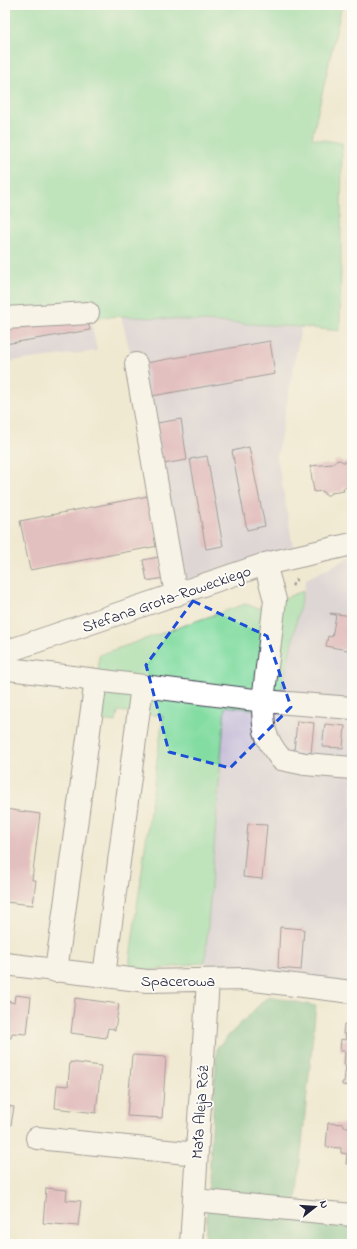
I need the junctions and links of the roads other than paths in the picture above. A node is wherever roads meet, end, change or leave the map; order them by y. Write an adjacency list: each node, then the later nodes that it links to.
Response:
1 (88, 313): 2 (street)
2 (5, 318)
3 (136, 364): 6 (street)
4 (352, 544): 5 (street)
5 (265, 564): 6 (street, Stefana Grota-Roweckiego); 10 (street, Stefana Grota-Roweckiego)
6 (176, 595): 7 (street, Stefana Grota-Roweckiego)
7 (7, 661): 8 (street, Stefana Grota-Roweckiego)
8 (96, 680): 9 (street, Stefana Grota-Roweckiego); 14 (street)
9 (142, 686): 10 (street, Stefana Grota-Roweckiego); 15 (street)
10 (263, 701): 11 (street, Stefana Grota-Roweckiego); 12 (street, Stefana Grota-Roweckiego)
11 (352, 708)
12 (352, 768)
13 (5, 964): 14 (street, Spacerowa)
14 (56, 971): 15 (street, Spacerowa)
15 (104, 976): 16 (street, Spacerowa)
16 (208, 980): 17 (street, Spacerowa); 19 (street, Mała Aleja Róż)
17 (352, 992)
18 (37, 1138): 19 (street)
19 (197, 1154): 20 (street, Mała Aleja Róż)
20 (194, 1200): 21 (street); 22 (street, Mała Aleja Róż)
21 (352, 1215)
22 (191, 1244)

